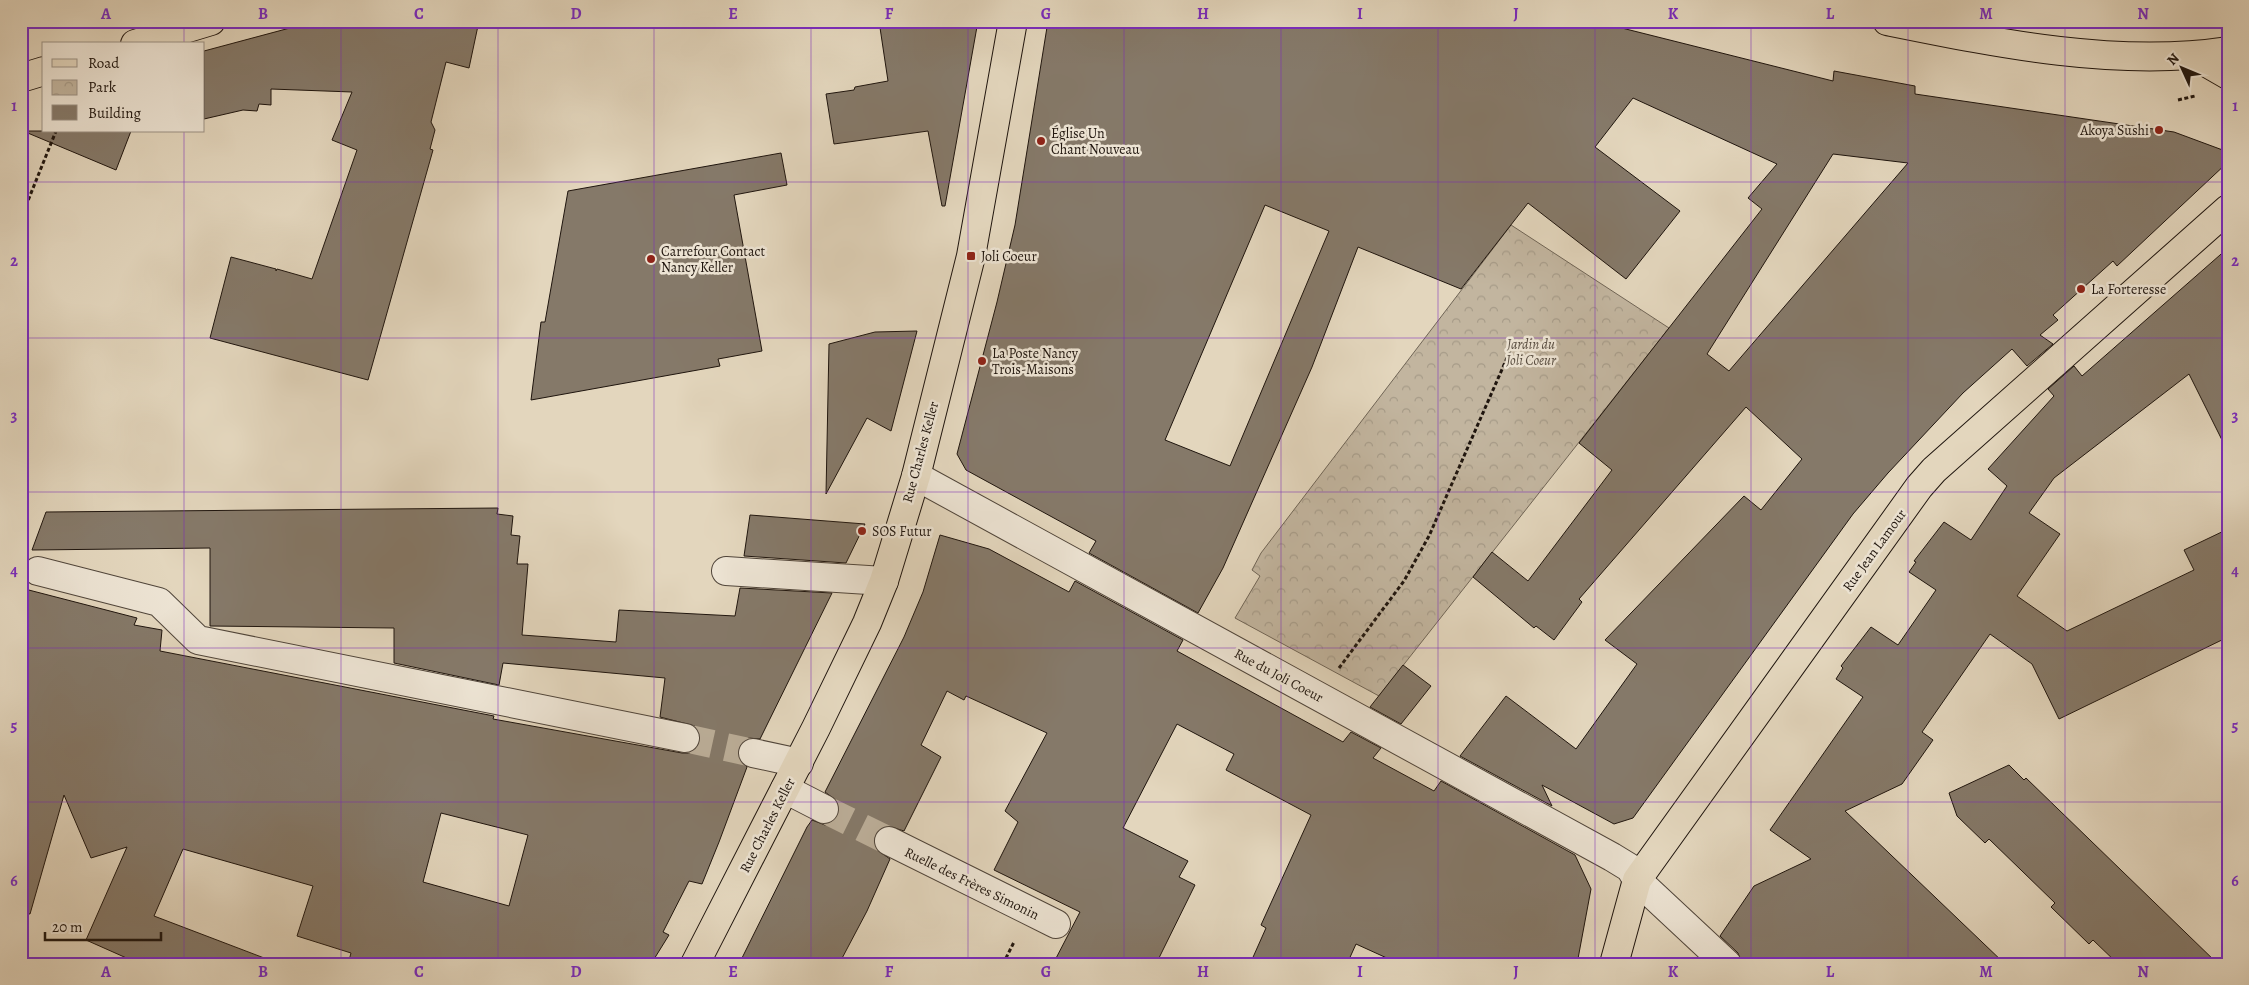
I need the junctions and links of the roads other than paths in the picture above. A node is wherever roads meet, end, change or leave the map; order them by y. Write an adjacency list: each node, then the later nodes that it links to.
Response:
1 (211, 21): 4 (main road)
2 (1013, 21): 11 (main road, Rue Charles Keller)
3 (1887, 21): 6 (main road)
4 (143, 42)
5 (2228, 51): 6 (main road)
6 (2195, 56): 8 (main road)
7 (42, 73): 9 (main road)
8 (2228, 75)
9 (21, 78)
10 (2228, 210): 21 (main road, Rue Jean Lamour)
11 (916, 476): 14 (main road, Rue Charles Keller); 21 (street, Rue du Joli Coeur)
12 (38, 571): 15 (street)
13 (726, 571): 14 (street)
14 (884, 581): 17 (main road, Rue Charles Keller)
15 (685, 738)
16 (753, 752): 17 (street)
17 (799, 763): 18 (main road, Rue Charles Keller)
18 (785, 788): 19 (street); 23 (main road, Rue Charles Keller)
19 (824, 809)
20 (888, 841): 22 (street, Ruelle des Frères Simonin)
21 (1637, 880): 24 (main road, Rue Jean Lamour); 25 (street, Rue du Joli Coeur)
22 (1056, 924)
23 (695, 964)
24 (1614, 964)
25 (1727, 964)

